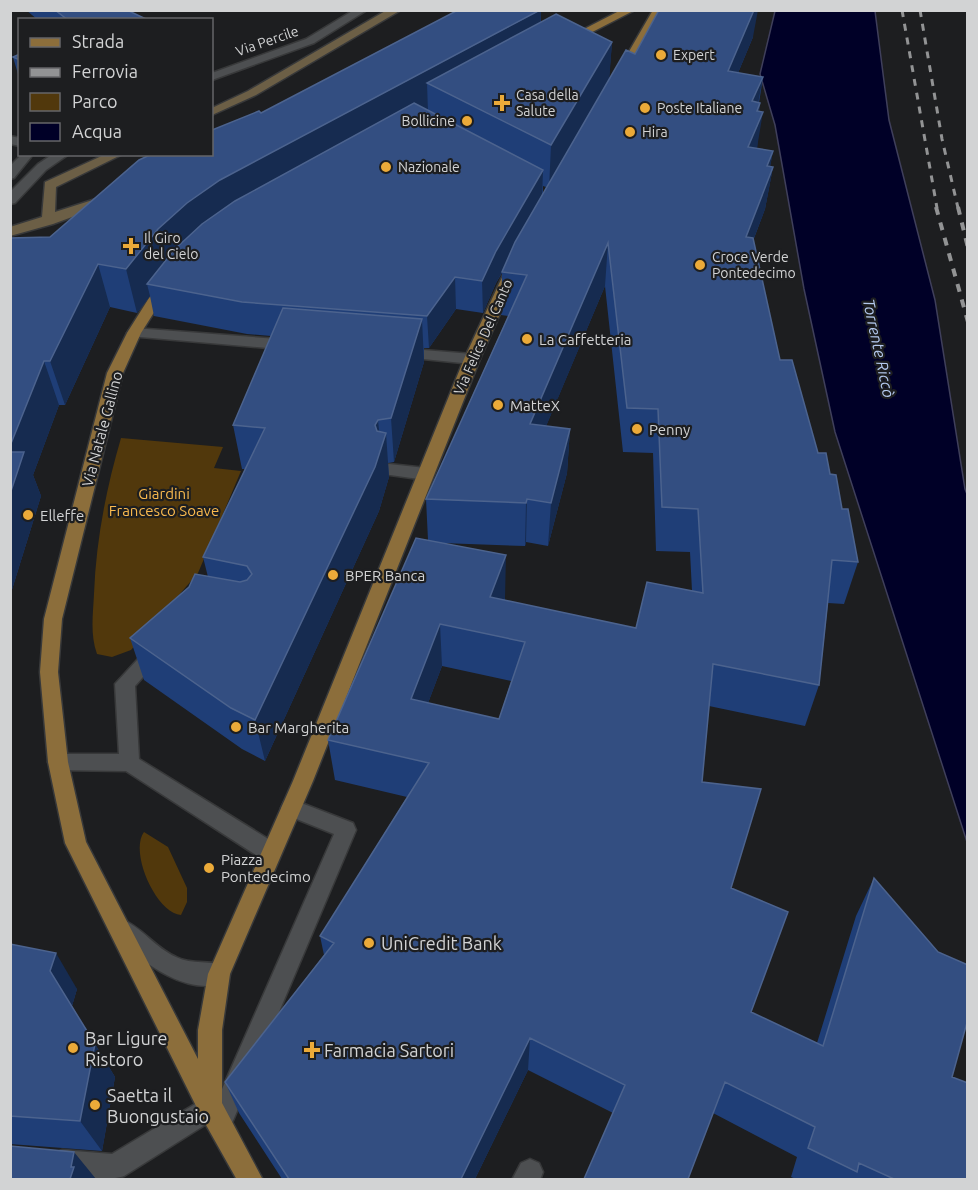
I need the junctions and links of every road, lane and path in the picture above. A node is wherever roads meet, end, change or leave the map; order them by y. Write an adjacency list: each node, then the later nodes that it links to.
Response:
1 (362, 10): 7 (street, Via Percile)
2 (396, 10): 9 (street)
3 (630, 10): 6 (main road)
4 (659, 10): 8 (main road)
5 (552, 32): 6 (street)
6 (570, 43)
7 (213, 77)
8 (616, 78)
9 (213, 112)
10 (25, 156): 13 (street)
11 (60, 156): 15 (street)
12 (113, 156): 16 (street)
13 (10, 175)
14 (114, 197): 16 (street)
15 (10, 200)
16 (48, 221): 17 (street)
17 (10, 232)
18 (522, 254): 23 (main road, Via Felice Del Canto)
19 (174, 277): 20 (main road, Via Natale Gallino)
20 (134, 333): 21 (street); 27 (main road, Via Natale Gallino)
21 (309, 346)
22 (379, 352): 23 (street)
23 (472, 359): 25 (main road, Via Felice Del Canto)
24 (389, 470): 25 (street)
25 (426, 474): 29 (main road, Via Felice Del Canto)
26 (169, 639): 28 (street)
27 (58, 762): 28 (street); 31 (main road)
28 (129, 763): 30 (street)
29 (291, 808): 30 (main road, Via Felice Del Canto); 33 (street)
30 (270, 852): 32 (main road)
31 (119, 928): 32 (street); 33 (main road)
32 (219, 974): 33 (main road)
33 (215, 1114): 34 (street); 35 (main road)
34 (34, 1160)
35 (251, 1179)

